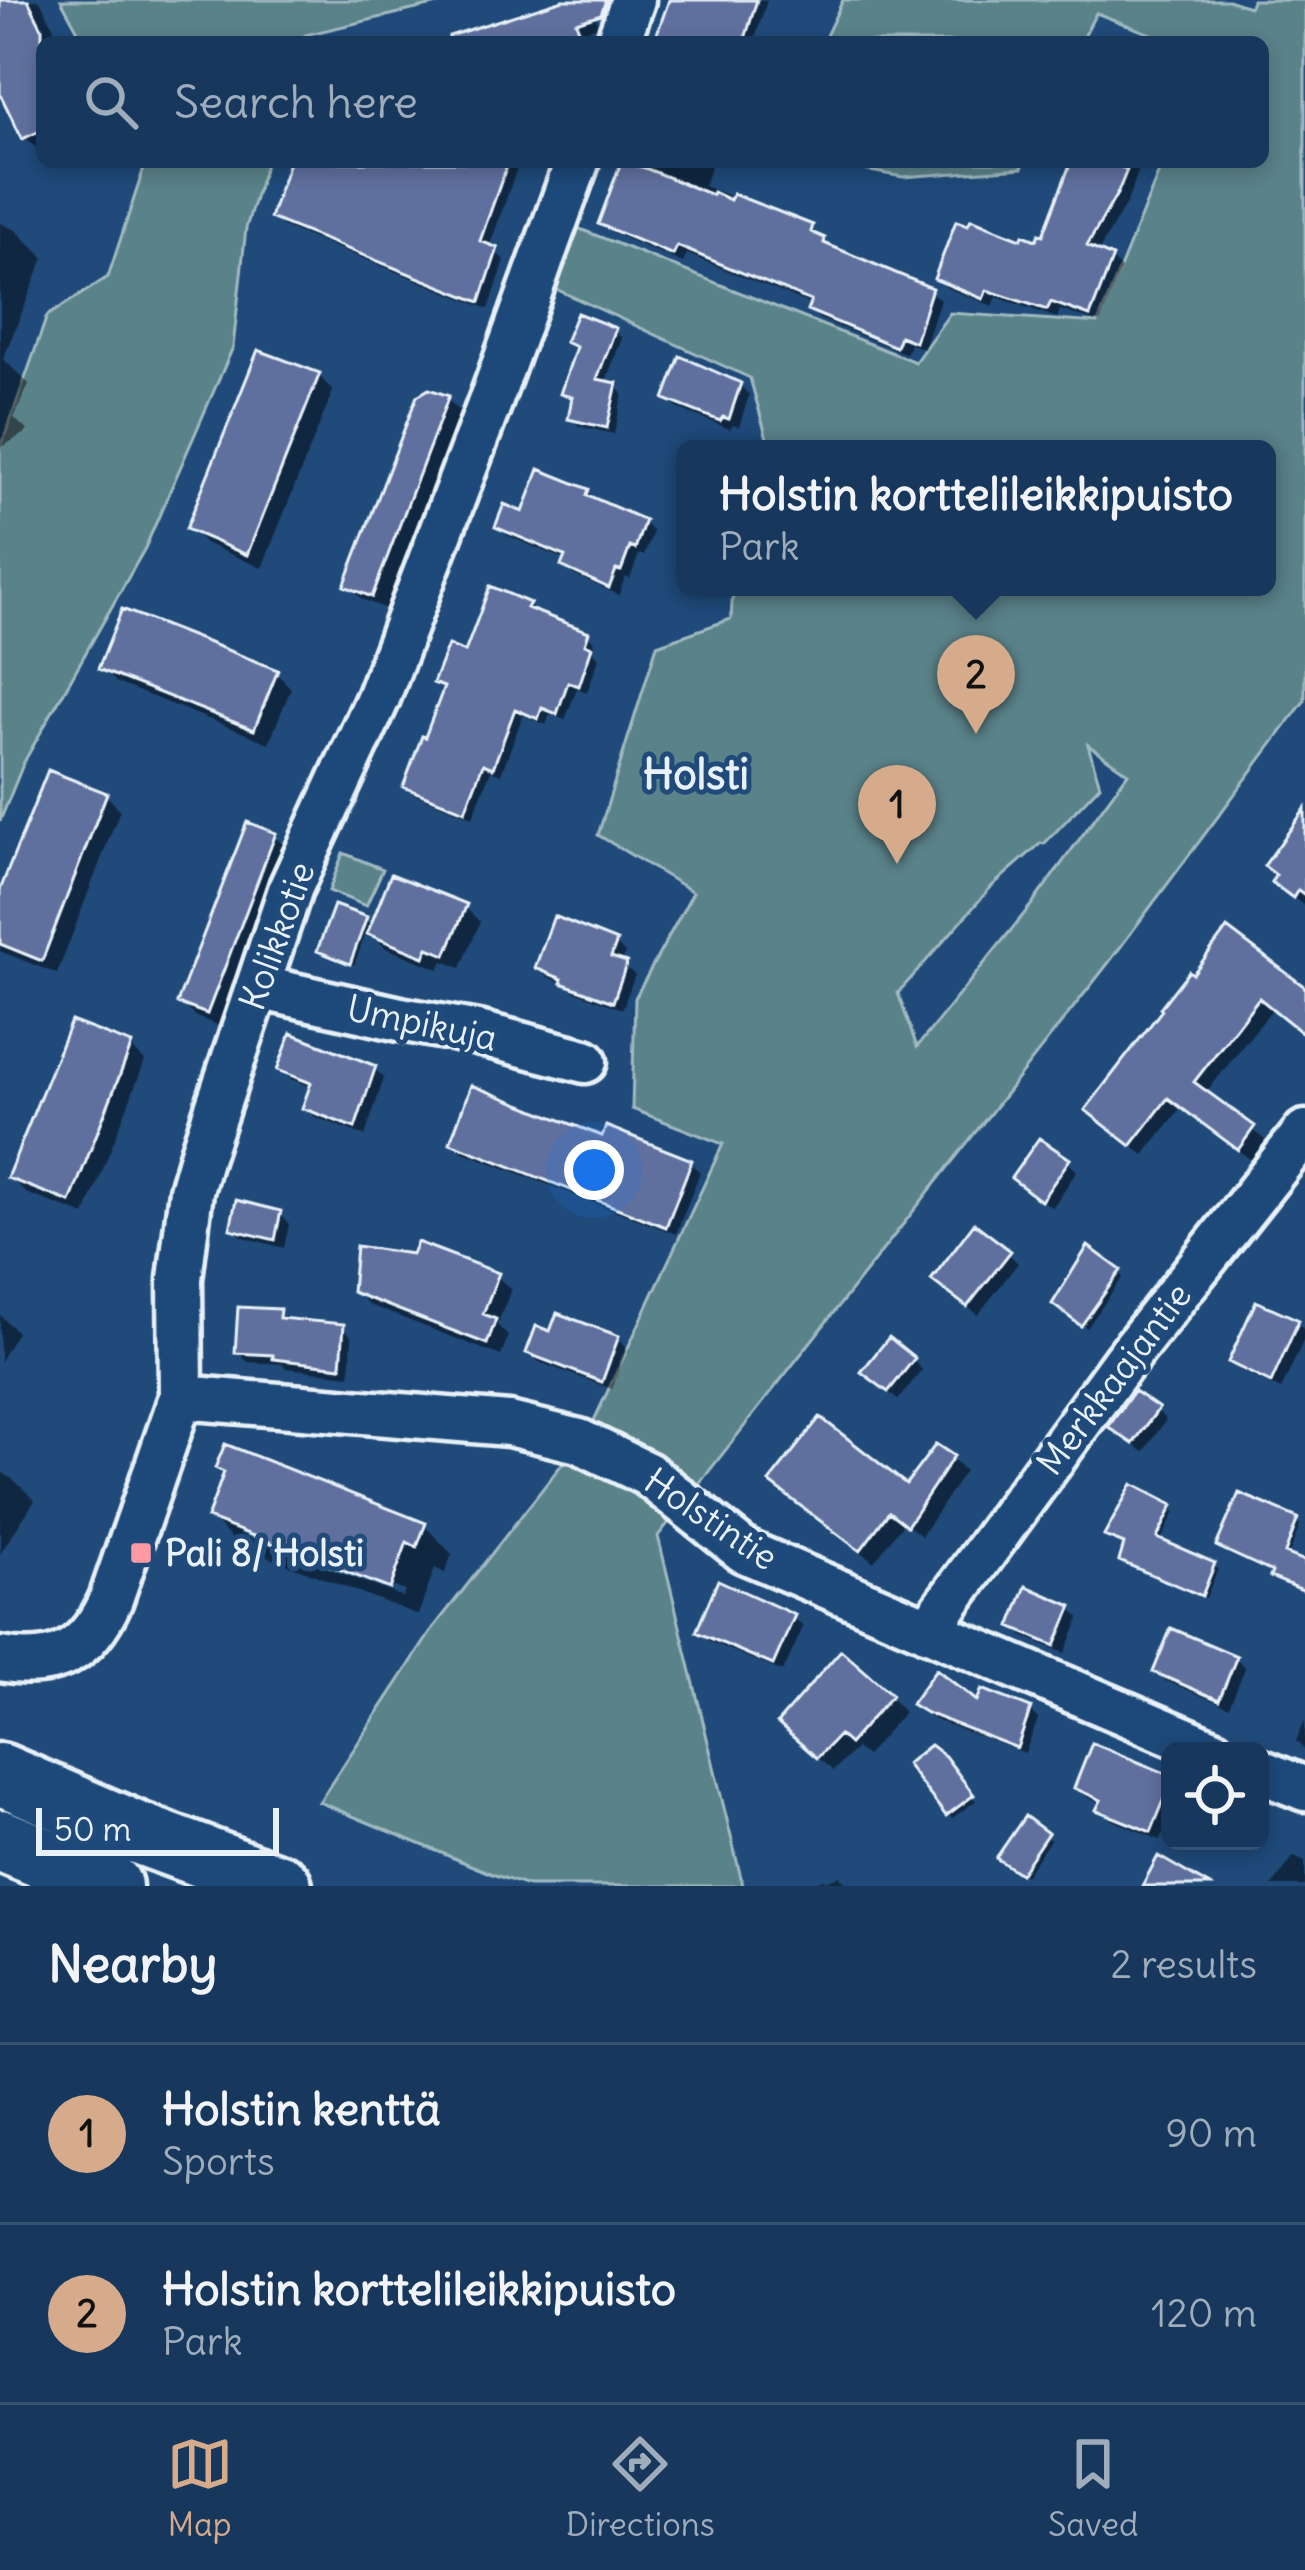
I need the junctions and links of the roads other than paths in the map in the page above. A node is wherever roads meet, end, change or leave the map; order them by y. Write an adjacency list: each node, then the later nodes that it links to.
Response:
1 (633, 0): 2 (street)
2 (620, 36)
3 (575, 168): 4 (street, Kolikkotie)
4 (258, 987): 5 (street, Umpikuja); 7 (street, Kolikkotie)
5 (585, 1061)
6 (1305, 1132): 8 (street, Merkkaajantie)
7 (181, 1396): 8 (street, Holstintie); 9 (street, Kolikkotie)
8 (928, 1630): 10 (street, Holstintie)
9 (0, 1659)
10 (1193, 1742)
11 (0, 1774): 16 (highway)
12 (1269, 1775): 13 (street)
13 (1305, 1790)
14 (0, 1840): 15 (highway)
15 (78, 1882)
16 (281, 1886)

